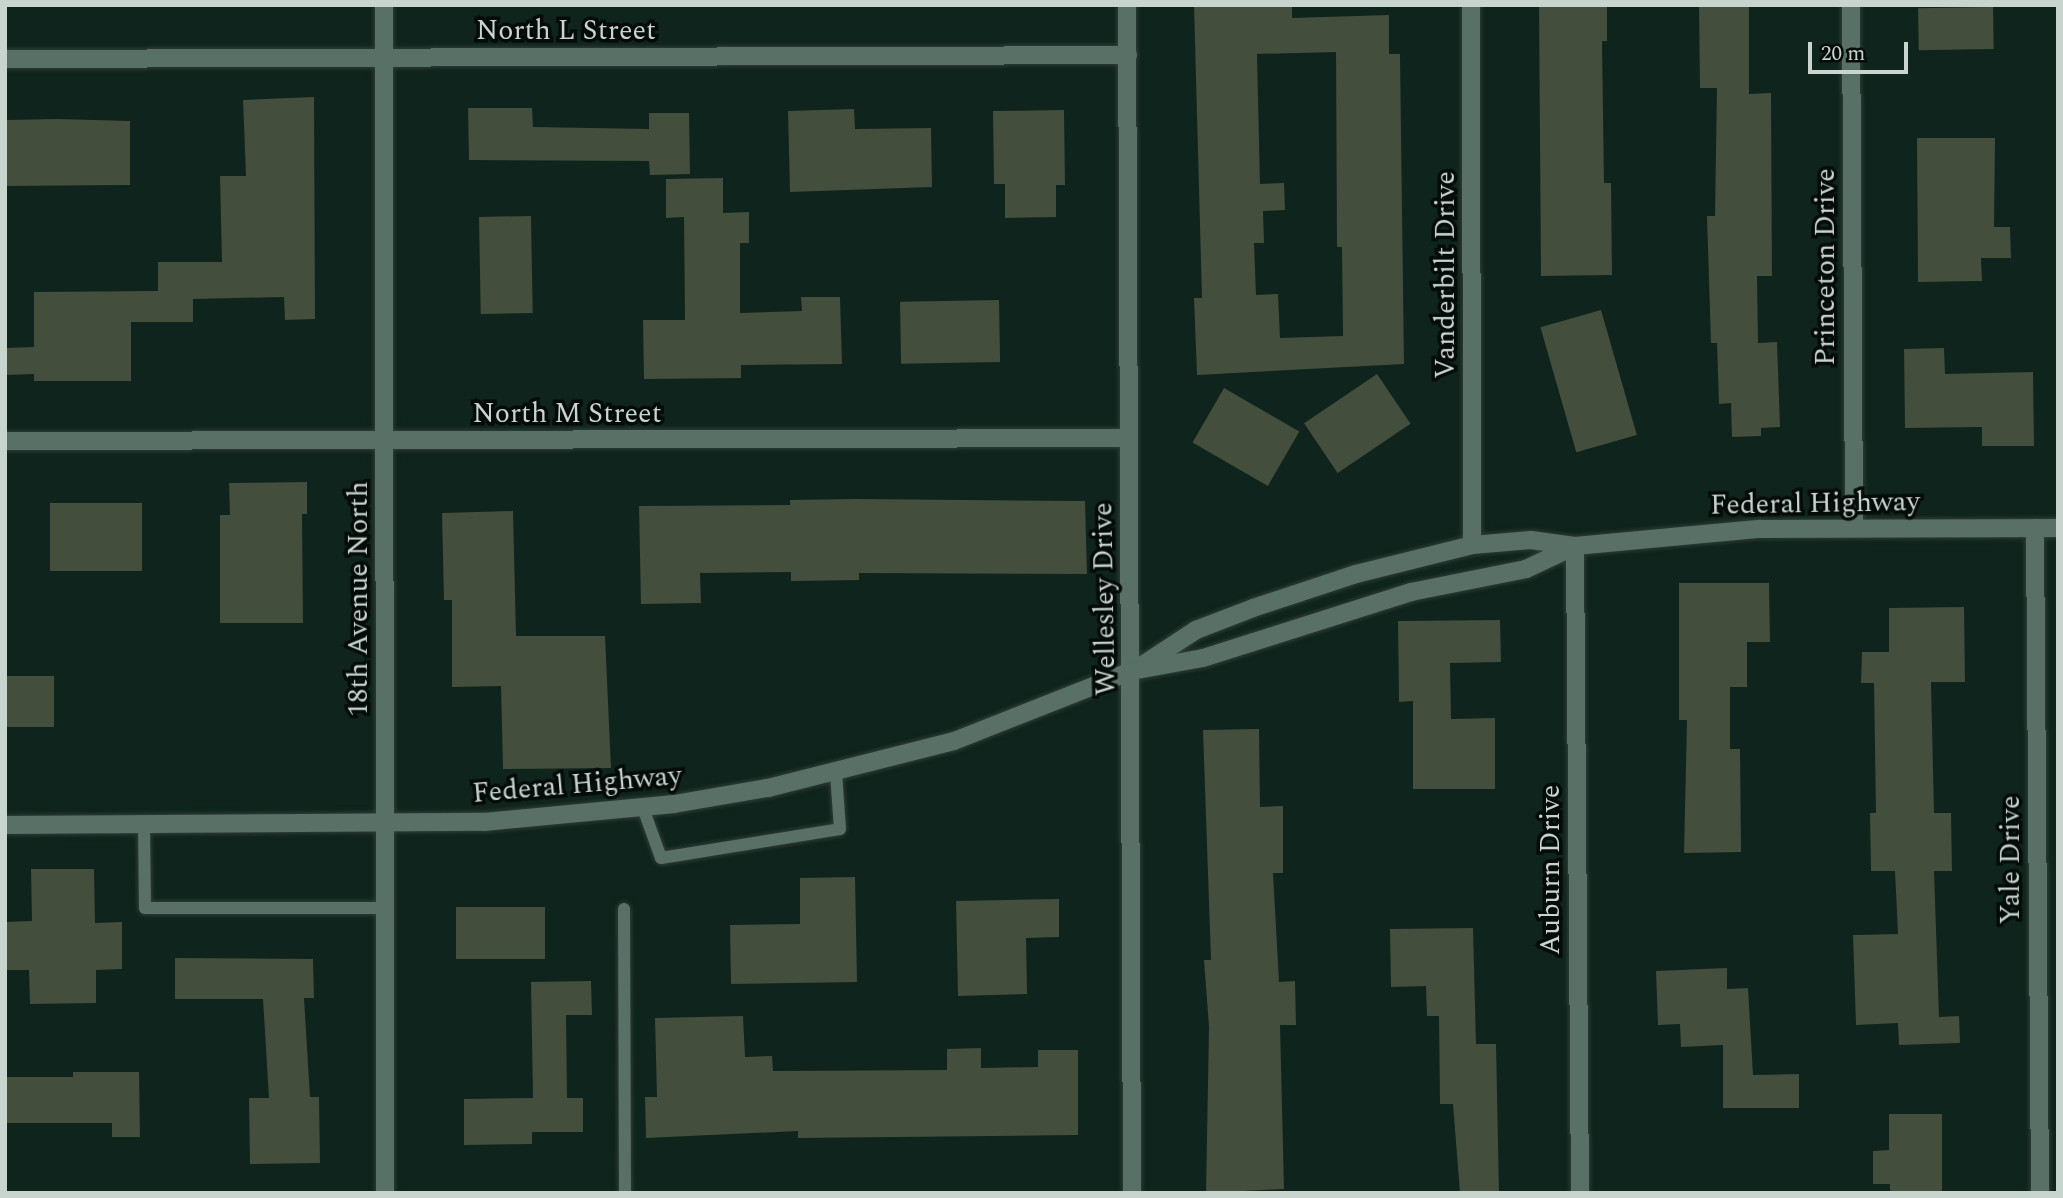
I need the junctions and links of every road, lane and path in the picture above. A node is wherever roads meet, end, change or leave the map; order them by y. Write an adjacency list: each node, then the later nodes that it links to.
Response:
1 (384, 5): 6 (street, 18th Avenue North)
2 (1127, 5): 5 (street, Wellesley Drive)
3 (1471, 5): 14 (street, Vanderbilt Drive)
4 (1851, 5): 11 (street, Princeton Drive)
5 (1128, 55): 6 (street, North L Street); 8 (street, Wellesley Drive)
6 (384, 58): 7 (street, North L Street); 10 (street, 18th Avenue North)
7 (5, 59)
8 (1129, 438): 10 (street, North M Street); 16 (street, Wellesley Drive)
9 (5, 441): 10 (street, North M Street)
10 (385, 441): 19 (street, 18th Avenue North)
11 (1854, 527): 13 (street, Federal Highway); 15 (street, Federal Highway)
12 (2058, 527): 13 (street, Federal Highway)
13 (2035, 528): 28 (street, Yale Drive)
14 (1472, 545): 15 (street, Federal Highway); 16 (street, Federal Highway)
15 (1575, 546): 16 (street, Federal Highway); 27 (street, Auburn Drive)
16 (1132, 671): 17 (street, Federal Highway); 26 (street, Wellesley Drive)
17 (836, 773): 18 (street, Federal Highway); 18 (lane)
18 (643, 808): 19 (street, Federal Highway)
19 (385, 824): 21 (street, Federal Highway); 22 (street, 18th Avenue North)
20 (5, 825): 21 (street, Federal Highway)
21 (144, 825): 22 (lane)
22 (385, 908): 24 (street, 18th Avenue North)
23 (624, 909): 25 (lane)
24 (385, 1193)
25 (625, 1193)
26 (1132, 1193)
27 (1580, 1193)
28 (2040, 1193)

